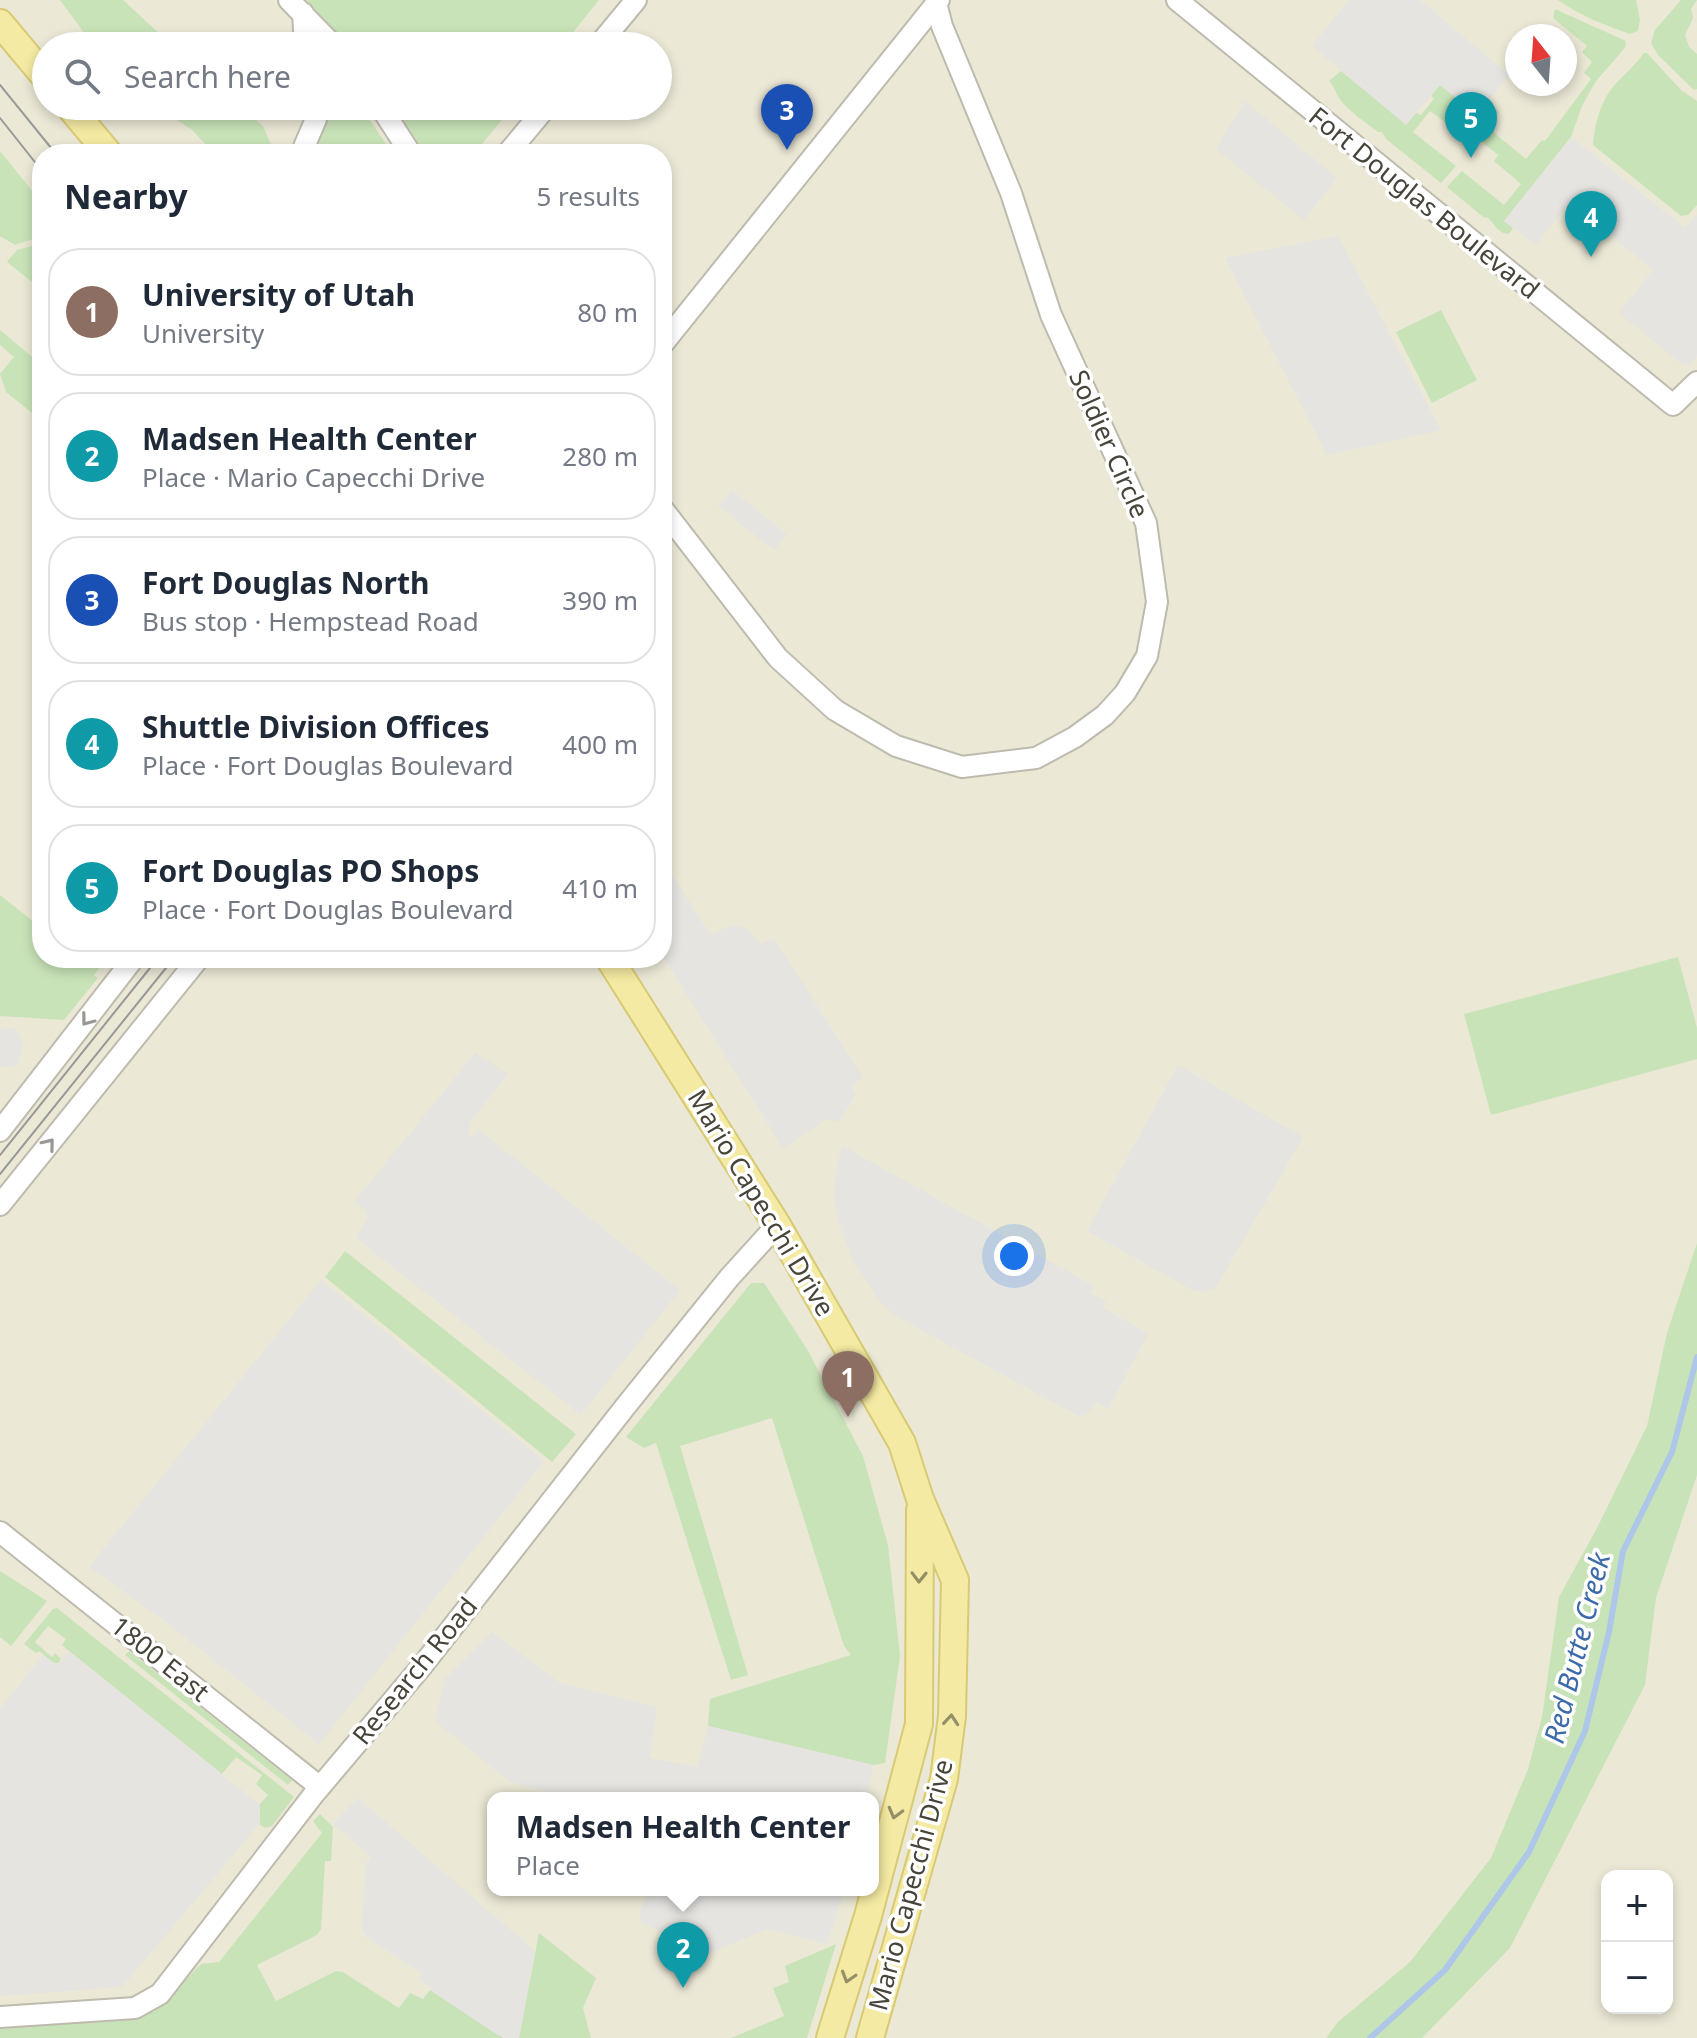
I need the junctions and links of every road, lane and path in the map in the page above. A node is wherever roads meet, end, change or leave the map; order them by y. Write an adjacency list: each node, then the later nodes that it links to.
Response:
1 (636, 0): 8 (street)
2 (1177, 0): 19 (street, Fort Douglas Boulevard)
3 (937, 2): 18 (street); 20 (street, Soldier Circle)
4 (296, 6): 6 (street); 7 (street)
5 (0, 23): 9 (main road)
6 (302, 32)
7 (321, 32)
8 (610, 32)
9 (32, 61)
10 (81, 120): 14 (main road)
11 (316, 120): 15 (street)
12 (389, 120): 16 (street)
13 (535, 120): 17 (street)
14 (101, 144)
15 (305, 144)
16 (405, 144)
17 (515, 144)
18 (672, 333)
19 (1697, 382)
20 (672, 521)
21 (126, 968): 24 (street, one-way to 24)
22 (191, 968): 25 (street, one-way to 22)
23 (615, 968): 26 (main road, Mario Capecchi Drive)
24 (0, 1131)
25 (0, 1205)
26 (777, 1225): 27 (main road, Mario Capecchi Drive); 29 (street, Research Road)
27 (920, 1499): 30 (main road, Mario Capecchi Drive, one-way to 30); 32 (main road, Mario Capecchi Drive, one-way to 27)
28 (0, 1532): 29 (street, 1800 East)
29 (320, 1787): 33 (street, Research Road)
30 (879, 1875)
31 (873, 1896): 34 (main road, Mario Capecchi Drive, one-way to 34)
32 (891, 1958): 35 (main road, Mario Capecchi Drive); 36 (main road)
33 (0, 2017)
34 (830, 2038)
35 (870, 2038)
36 (878, 2038)

